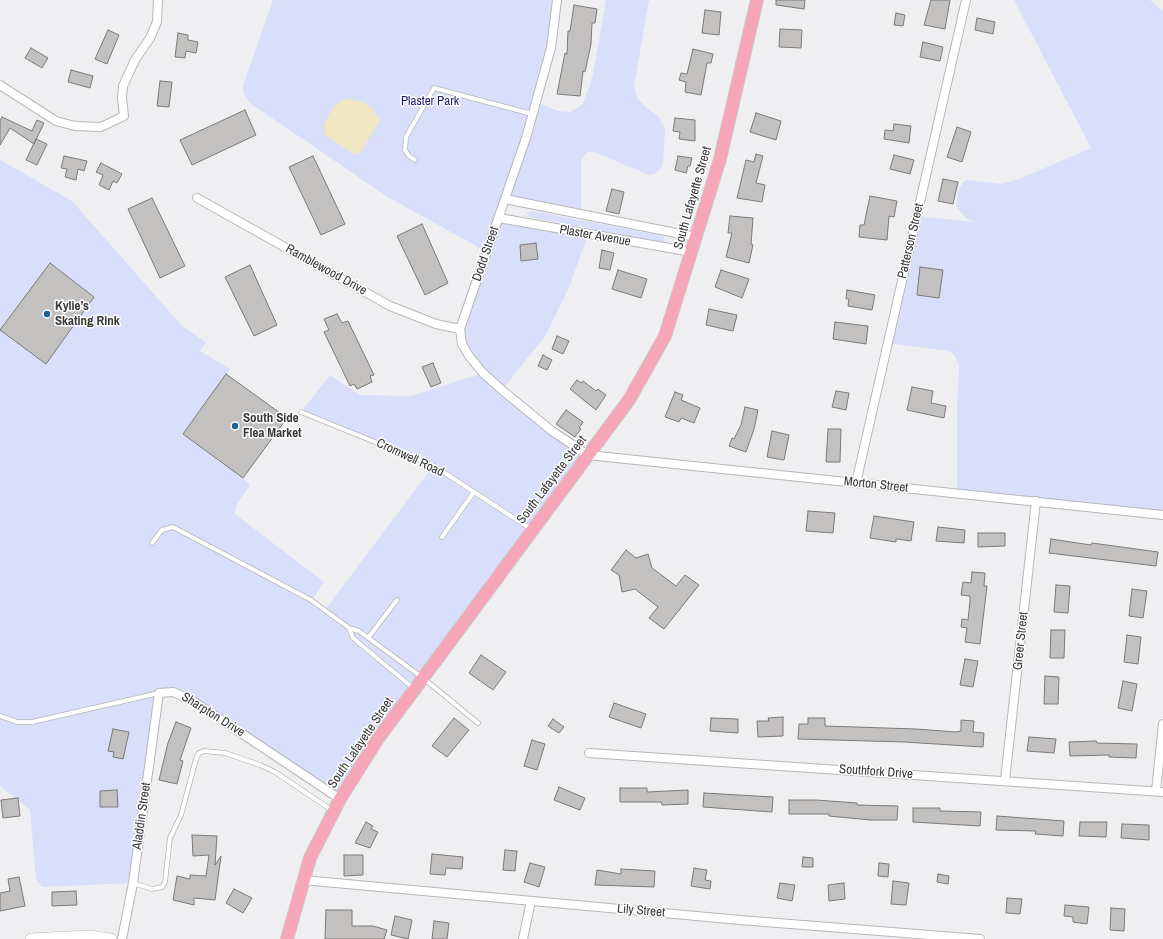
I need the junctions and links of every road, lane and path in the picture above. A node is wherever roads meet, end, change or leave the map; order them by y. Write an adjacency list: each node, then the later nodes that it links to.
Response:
1 (158, 0): 5 (street)
2 (557, 0): 6 (street, Dodd Street)
3 (757, 0): 11 (main road, South Lafayette Street)
4 (966, 0): 16 (street, Patterson Street)
5 (0, 85)
6 (533, 114): 7 (lane); 9 (street, Dodd Street)
7 (415, 160)
8 (197, 198): 13 (street, Ramblewood Drive)
9 (505, 199): 10 (street, Dodd Street); 11 (street, Plaster Avenue)
10 (499, 218): 12 (street, Plaster Avenue); 13 (street, Dodd Street)
11 (696, 237): 12 (main road, South Lafayette Street)
12 (692, 252): 15 (main road, South Lafayette Street)
13 (460, 328): 15 (street)
14 (301, 412): 17 (lane, Cromwell Road)
15 (588, 455): 16 (street, Morton Street); 20 (main road, South Lafayette Street)
16 (856, 483): 18 (street, Morton Street)
17 (474, 492): 20 (lane, Cromwell Road); 21 (lane)
18 (1036, 501): 19 (street, Morton Street); 33 (street, Greer Street)
19 (1163, 515)
20 (532, 530): 26 (main road, South Lafayette Street)
21 (442, 537)
22 (152, 543): 24 (lane)
23 (397, 600): 25 (lane)
24 (349, 628): 25 (lane); 27 (lane)
25 (368, 638): 26 (lane)
26 (423, 678): 27 (main road, South Lafayette Street); 30 (lane)
27 (415, 689): 35 (main road, South Lafayette Street)
28 (159, 693): 29 (lane, Sharpton Drive); 35 (street, Sharpton Drive); 38 (street, Aladdin Street)
29 (0, 716)
30 (478, 723)
31 (1163, 724): 34 (street)
32 (589, 753): 33 (street, Southfork Drive)
33 (1005, 780): 34 (street, Southfork Drive)
34 (1159, 791)
35 (340, 799): 36 (main road, South Lafayette Street)
36 (333, 811): 37 (main road, South Lafayette Street); 38 (lane)
37 (303, 880): 39 (street, Lily Street); 43 (main road, South Lafayette Street)
38 (132, 884): 42 (street, Aladdin Street)
39 (531, 901): 44 (street); 45 (street, Lily Street)
40 (31, 939): 41 (street)
41 (111, 939)
42 (122, 939)
43 (287, 939)
44 (523, 939)
45 (980, 939)

